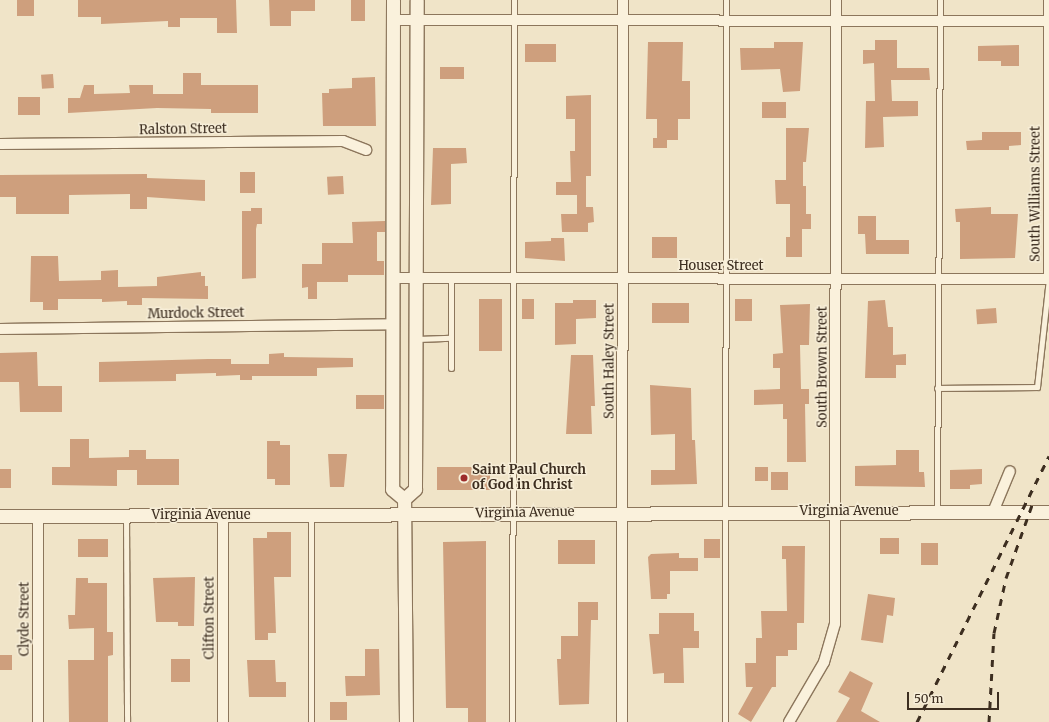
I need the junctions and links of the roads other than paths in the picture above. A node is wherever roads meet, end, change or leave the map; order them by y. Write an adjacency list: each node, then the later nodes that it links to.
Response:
1 (393, 0): 9 (street)
2 (417, 0): 10 (street)
3 (514, 0): 11 (lane)
4 (623, 0): 12 (street, South Haley Street)
5 (726, 0): 13 (lane)
6 (836, 0): 14 (street, South Brown Street)
7 (940, 0): 15 (lane)
8 (1049, 0): 16 (street, South Williams Street)
9 (393, 20): 10 (street); 19 (street)
10 (417, 20): 11 (street); 20 (street)
11 (514, 20): 12 (street); 22 (lane)
12 (623, 21): 13 (street); 23 (street, South Haley Street)
13 (726, 21): 14 (street); 24 (lane)
14 (836, 21): 15 (street); 25 (street, South Brown Street)
15 (940, 21): 16 (street); 26 (lane)
16 (1049, 22): 27 (street, South Williams Street)
17 (0, 144): 18 (street, Ralston Street)
18 (366, 150)
19 (392, 278): 20 (street, Houser Street); 28 (street)
20 (416, 278): 21 (street, Houser Street); 31 (street)
21 (451, 278): 22 (street, Houser Street); 30 (lane)
22 (513, 278): 23 (street, Houser Street); 42 (lane)
23 (623, 278): 24 (street, Houser Street); 37 (street, South Haley Street)
24 (726, 279): 25 (street, Houser Street); 38 (lane)
25 (836, 279): 26 (street, Houser Street); 36 (street, South Brown Street)
26 (937, 279): 27 (street, Houser Street); 33 (lane)
27 (1049, 279): 33 (lane, South Williams Street)
28 (392, 324): 29 (street, Murdock Street); 35 (street)
29 (0, 329)
30 (451, 338): 31 (lane); 32 (lane)
31 (416, 339): 35 (street)
32 (451, 368)
33 (937, 388): 39 (lane)
34 (1010, 471): 40 (street)
35 (404, 499): 44 (street)
36 (836, 511): 38 (street, Virginia Avenue); 39 (street, Virginia Avenue); 57 (street, South Brown Street)
37 (622, 512): 38 (street, Virginia Avenue); 42 (street, Virginia Avenue); 55 (street, South Haley Street)
38 (724, 512): 56 (lane)
39 (937, 512): 40 (street, Virginia Avenue)
40 (993, 512): 41 (street, Virginia Avenue)
41 (1049, 512)
42 (512, 513): 44 (street, Virginia Avenue); 54 (lane)
43 (311, 514): 44 (street, Virginia Avenue); 46 (street, Virginia Avenue); 52 (lane)
44 (404, 514): 53 (street)
45 (126, 515): 46 (street, Virginia Avenue); 48 (street, Virginia Avenue); 50 (lane)
46 (223, 515): 51 (street, Clifton Street)
47 (0, 516): 48 (street, Virginia Avenue)
48 (38, 516): 49 (street, Clyde Street)
49 (38, 722)
50 (127, 722)
51 (223, 722)
52 (311, 722)
53 (406, 722)
54 (512, 722)
55 (622, 722)
56 (725, 722)
57 (789, 722)

